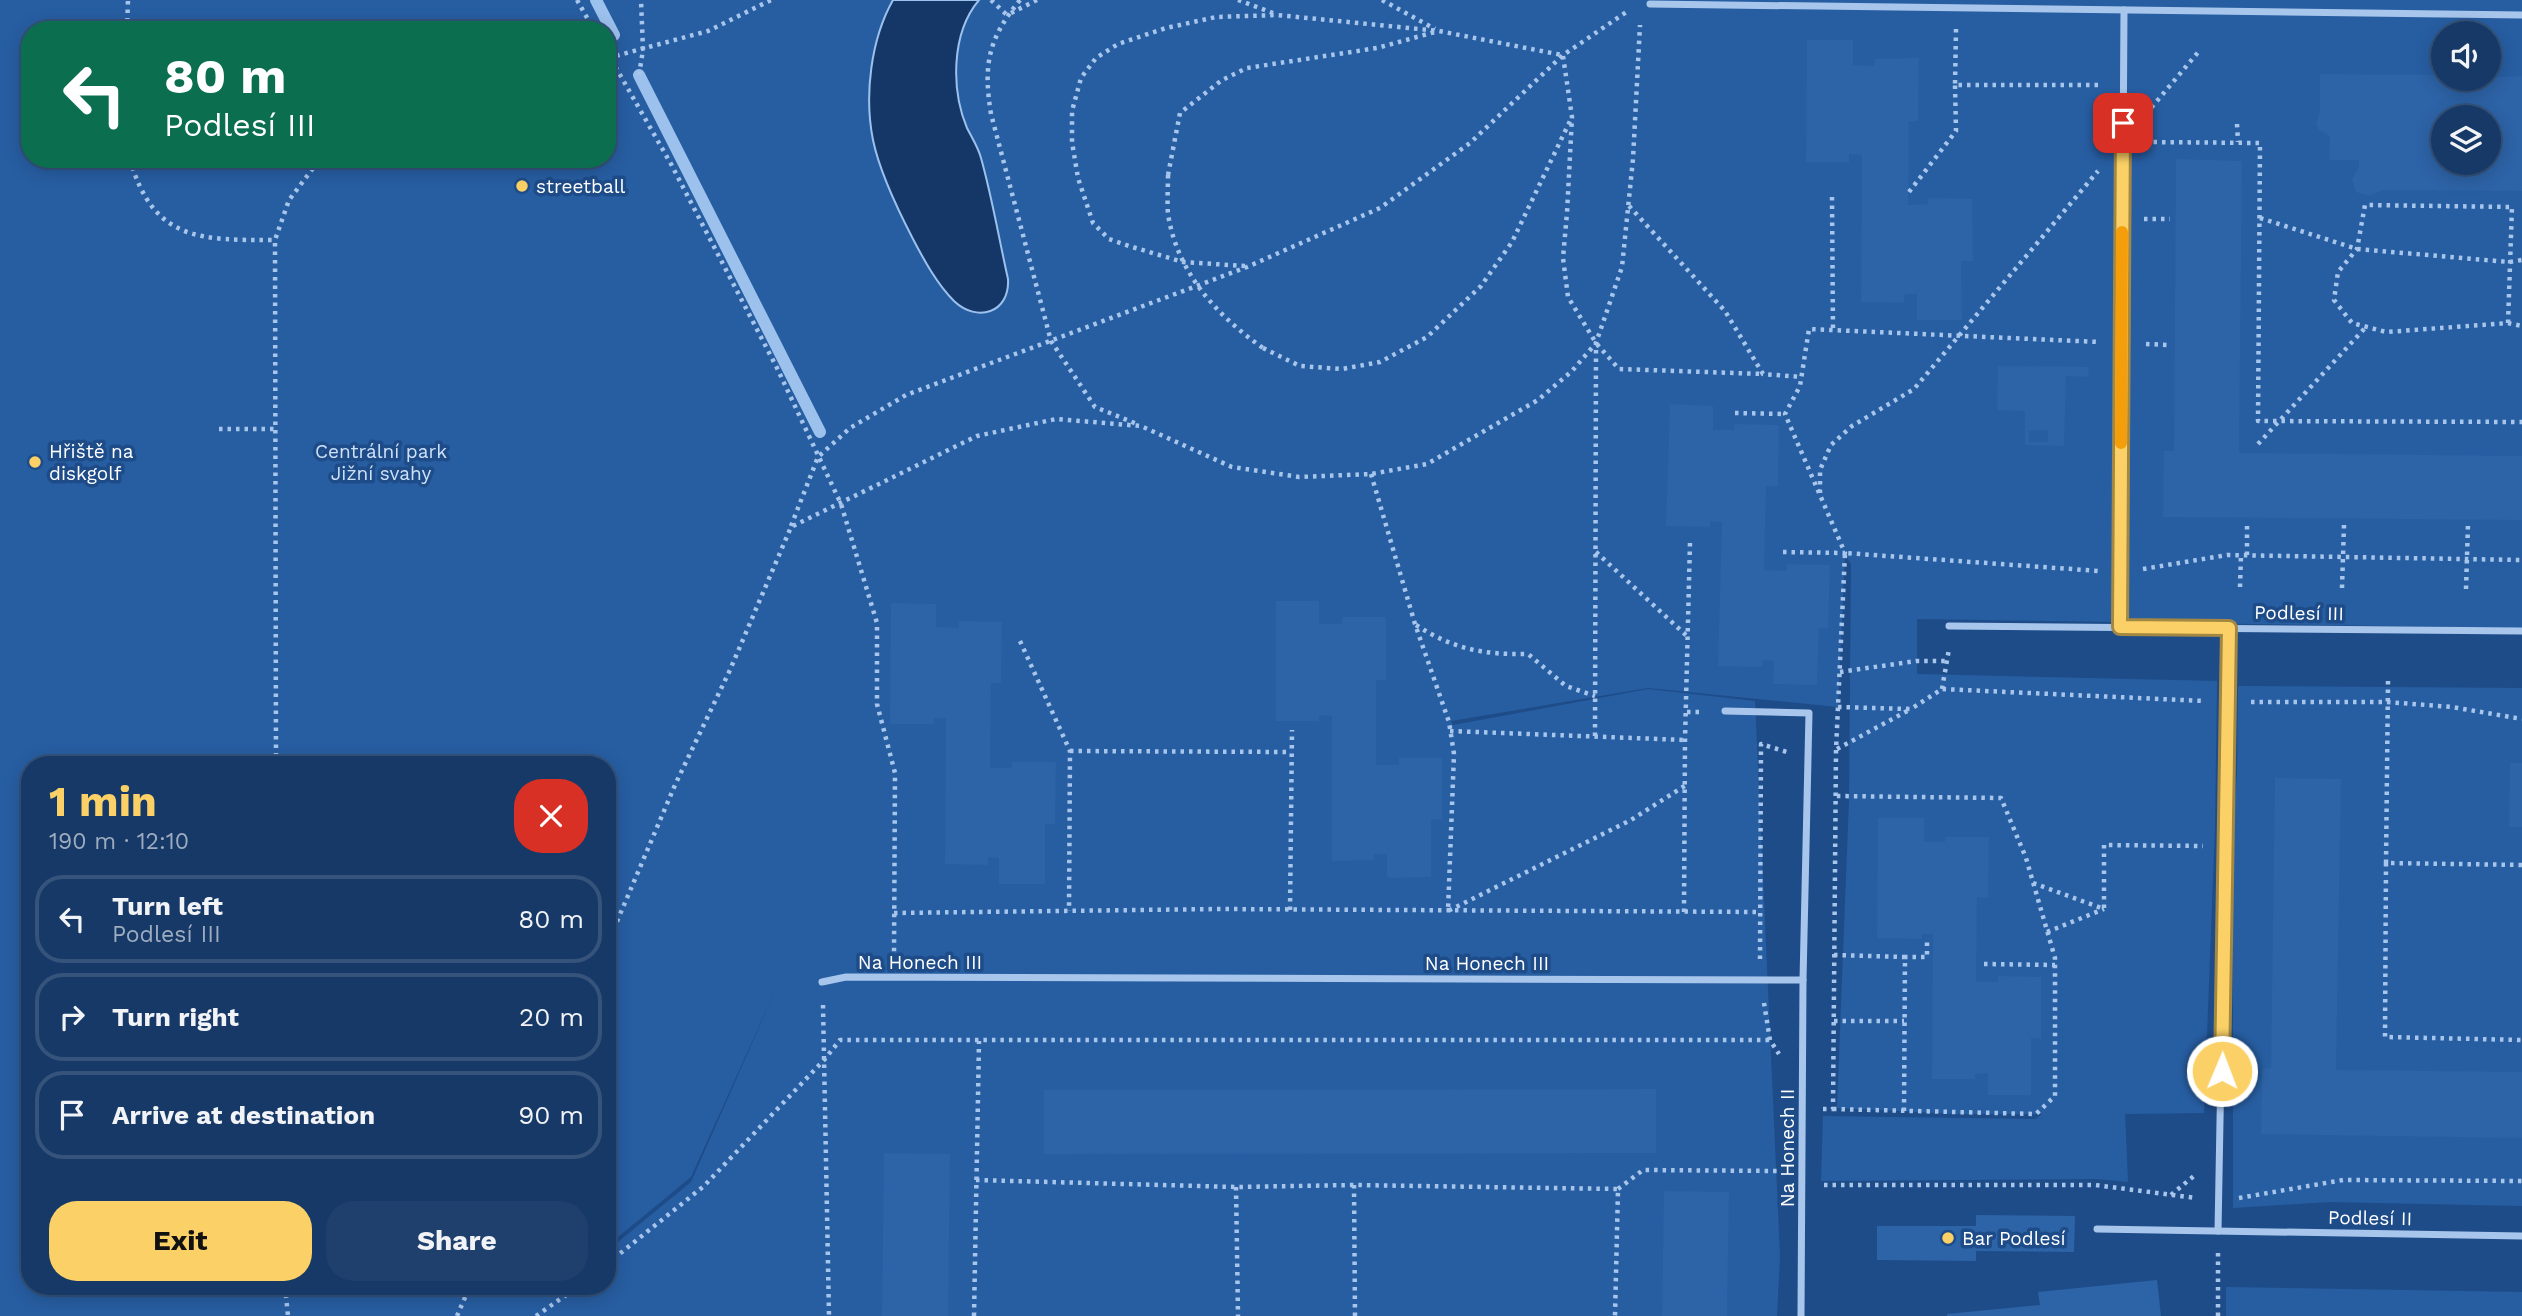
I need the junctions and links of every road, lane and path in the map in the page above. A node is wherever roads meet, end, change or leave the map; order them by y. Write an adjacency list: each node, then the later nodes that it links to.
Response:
1 (128, 0): 19 (path)
2 (577, 0): 20 (path)
3 (640, 0): 22 (path)
4 (771, 0): 22 (path)
5 (990, 0): 15 (path)
6 (1020, 0): 15 (path)
7 (1037, 0): 15 (path)
8 (1238, 0): 16 (path)
9 (1382, 0): 21 (path)
10 (1650, 4): 12 (street)
11 (1998, 4): 12 (street); 14 (street)
12 (1956, 8): 28 (path)
13 (1630, 10): 25 (path)
14 (2124, 10): 18 (street); 29 (street)
15 (1007, 15): 50 (path)
16 (1278, 15): 21 (path); 44 (path)
17 (1641, 15): 38 (path)
18 (2522, 15)
19 (127, 21)
20 (589, 21)
21 (1439, 31): 25 (path); 30 (path, bridge)
22 (643, 50): 24 (path); 27 (path)
23 (2200, 50): 32 (path)
24 (616, 55)
25 (1563, 55): 30 (path); 44 (path)
26 (616, 70): 64 (path)
27 (639, 75)
28 (1955, 85): 29 (path); 36 (path)
29 (2124, 86): 32 (street)
30 (1572, 117): 51 (path)
31 (2237, 124): 33 (path)
32 (2123, 142): 33 (path); 49 (path); 52 (street)
33 (2238, 142): 39 (path)
34 (133, 168): 40 (path)
35 (313, 168): 40 (path)
36 (1909, 192)
37 (1832, 197): 48 (path)
38 (1628, 205): 51 (path); 54 (path)
39 (2259, 218): 41 (path); 58 (path)
40 (275, 240): 62 (path)
41 (2357, 248): 43 (path); 43 (path); 47 (path)
42 (2522, 260): 43 (path)
43 (2510, 261): 45 (path)
44 (1247, 267): 50 (path)
45 (2508, 323): 46 (path); 47 (path)
46 (2522, 326)
47 (2366, 327): 58 (path)
48 (1833, 330): 49 (path); 55 (path)
49 (1960, 334): 52 (path); 66 (path)
50 (1051, 341): 60 (path); 64 (path)
51 (1597, 343): 54 (path); 65 (path); 73 (path)
52 (2122, 343): 53 (path); 80 (street)
53 (2169, 345)
54 (1763, 374): 55 (path)
55 (1802, 377): 57 (path)
56 (1735, 413): 57 (path)
57 (1786, 414): 66 (path)
58 (2281, 420): 59 (path); 63 (path)
59 (2522, 422)
60 (1141, 426): 65 (path); 67 (path)
61 (219, 429): 62 (path)
62 (275, 429): 110 (path)
63 (2258, 444)
64 (818, 457): 67 (path); 71 (path)
65 (1371, 474): 84 (path)
66 (1820, 495): 75 (path)
67 (841, 504): 71 (path); 122 (path)
68 (2247, 522): 76 (path)
69 (2468, 524): 78 (path)
70 (2344, 525): 77 (path)
71 (791, 527): 123 (path)
72 (1690, 542): 89 (path)
73 (1595, 551): 89 (path); 95 (path)
74 (1783, 552): 75 (path)
75 (1845, 553): 80 (path); 92 (path)
76 (2244, 555): 77 (path); 80 (path); 81 (path)
77 (2344, 557): 78 (path); 82 (path)
78 (2466, 559): 79 (path); 83 (path)
79 (2522, 560)
80 (2120, 572): 86 (street)
81 (2240, 587)
82 (2342, 588)
83 (2466, 589)
84 (1415, 624): 95 (path); 103 (path)
85 (1949, 626): 86 (street, Podlesí III); 91 (path)
86 (2120, 627): 87 (street, Podlesí III)
87 (2229, 628): 88 (street, Podlesí III); 96 (street)
88 (2522, 631)
89 (1688, 637): 105 (path)
90 (1020, 641): 108 (path)
91 (1948, 661): 92 (path); 94 (path)
92 (1840, 672): 98 (path)
93 (2388, 681): 97 (path)
94 (1942, 690): 96 (path); 99 (path)
95 (1595, 696): 104 (path)
96 (2227, 702): 97 (path); 113 (street)
97 (2387, 702): 101 (path); 114 (path)
98 (1838, 707): 99 (path); 107 (path)
99 (1910, 709): 107 (path)
100 (1725, 712): 131 (street)
101 (2522, 719)
102 (1292, 730): 109 (path)
103 (1450, 731): 104 (path); 120 (path)
104 (1595, 736): 105 (path)
105 (1685, 740): 111 (path)
106 (1761, 744): 121 (path)
107 (1836, 750): 112 (path)
108 (1070, 751): 109 (path); 119 (path)
109 (1291, 752): 118 (path)
110 (276, 756)
111 (1686, 785): 120 (path); 121 (path)
112 (1836, 796): 116 (path); 126 (path)
113 (2225, 847): 117 (path); 149 (street)
114 (2386, 863): 115 (path); 136 (path)
115 (2522, 865)
116 (2033, 883): 117 (path); 124 (path)
117 (2104, 909): 124 (path)
118 (1290, 910): 119 (path); 120 (path)
119 (1069, 911): 122 (path)
120 (1448, 911): 121 (path)
121 (1684, 912)
122 (894, 913): 130 (path)
123 (616, 924)
124 (2048, 932): 129 (path)
125 (1927, 939): 127 (path)
126 (1834, 955): 127 (path); 133 (path)
127 (1905, 957): 134 (path)
128 (1984, 964): 129 (path)
129 (2055, 965): 141 (path)
130 (894, 978): 131 (street, Na Honech III); 132 (street, Na Honech III)
131 (1803, 979): 139 (street, Na Honech II)
132 (822, 982): 138 (path)
133 (1834, 1021): 134 (path); 140 (path)
134 (1904, 1021): 141 (path)
135 (1770, 1040): 137 (path)
136 (2522, 1040)
137 (979, 1041): 138 (path); 143 (path)
138 (824, 1060): 153 (path); 160 (path)
139 (1803, 1108): 140 (path); 146 (street, Na Honech II)
140 (1833, 1109): 141 (path)
141 (1903, 1111)
142 (1784, 1171): 148 (path)
143 (976, 1180): 147 (path); 161 (path)
144 (2522, 1181): 149 (path)
145 (1354, 1185): 147 (path); 148 (path); 163 (path)
146 (1802, 1185): 149 (path); 165 (street, Na Honech II)
147 (1236, 1187): 162 (path)
148 (1618, 1189): 164 (path)
149 (2220, 1201): 151 (street)
150 (2097, 1229): 151 (street, Podlesí II)
151 (2218, 1231): 152 (street, Podlesí II); 166 (path)
152 (2522, 1236)
153 (616, 1257)
154 (286, 1295): 157 (path)
155 (466, 1295): 158 (path)
156 (566, 1295): 159 (path)
157 (288, 1316)
158 (457, 1316)
159 (536, 1316)
160 (829, 1316)
161 (974, 1316)
162 (1238, 1316)
163 (1355, 1316)
164 (1615, 1316)
165 (1801, 1316)
166 (2218, 1316)

